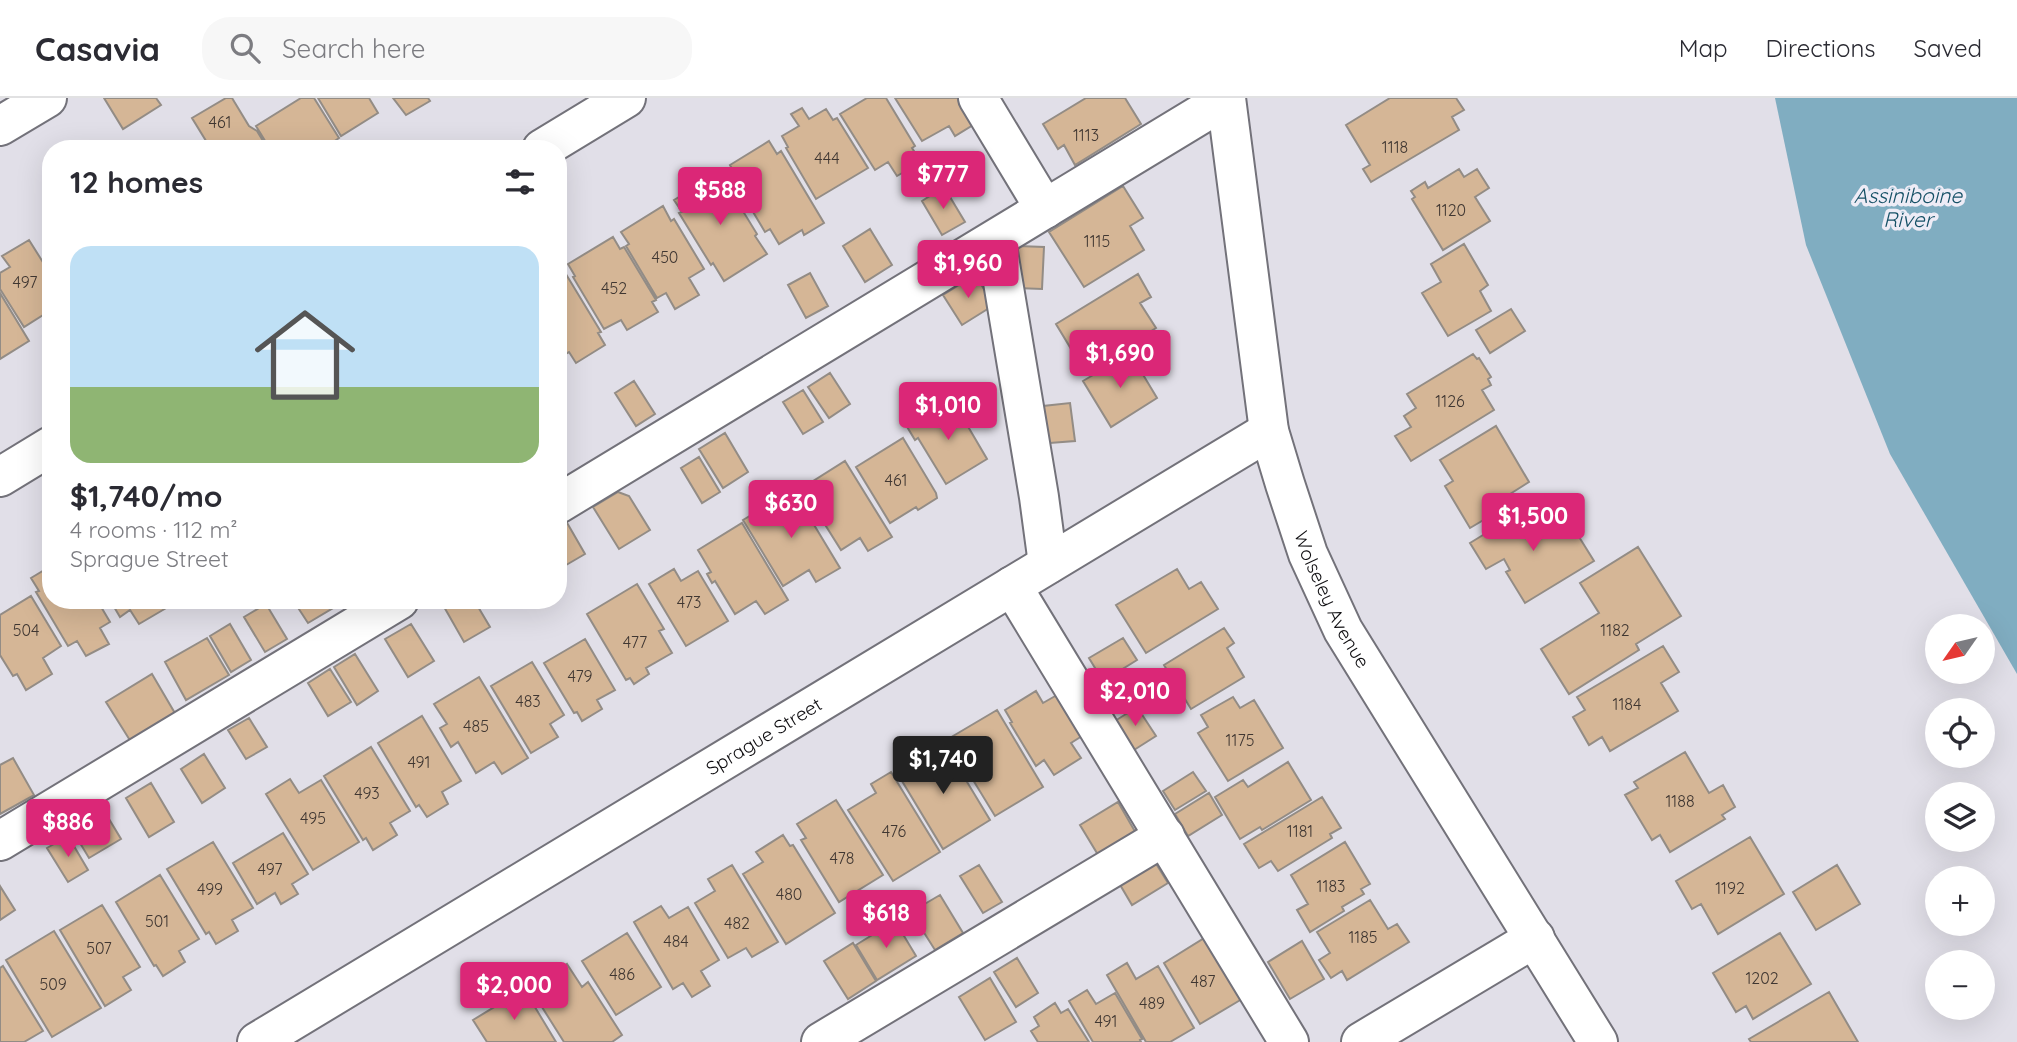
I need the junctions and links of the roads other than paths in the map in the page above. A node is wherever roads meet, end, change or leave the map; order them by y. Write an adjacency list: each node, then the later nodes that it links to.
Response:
1 (47, 98): 5 (street)
2 (626, 98): 6 (street)
3 (978, 98): 7 (street)
4 (1226, 99): 7 (street); 9 (street, Wolseley Avenue)
5 (0, 126)
6 (557, 140)
7 (1045, 209): 8 (street)
8 (996, 240): 12 (street); 13 (street)
9 (1269, 431): 13 (street, Sprague Street); 18 (street, Wolseley Avenue)
10 (42, 451): 11 (street)
11 (0, 477)
12 (567, 499)
13 (1048, 564): 14 (street, Sprague Street)
14 (1012, 586): 16 (street); 19 (street, Sprague Street)
15 (384, 609): 17 (street)
16 (1165, 836): 20 (street); 21 (street)
17 (0, 841)
18 (1535, 938): 22 (street); 23 (street, Wolseley Avenue)
19 (257, 1042)
20 (821, 1042)
21 (1289, 1042)
22 (1360, 1042)
23 (1598, 1042)

